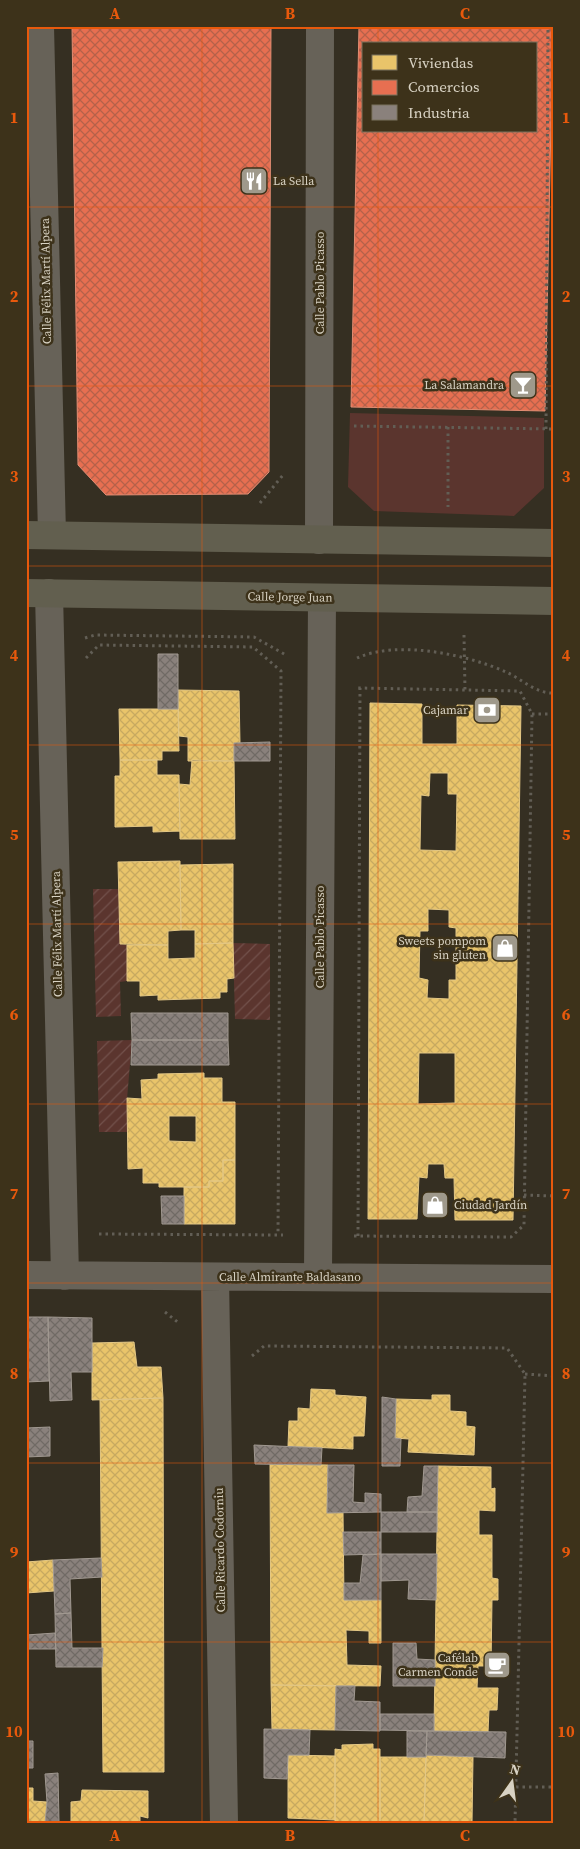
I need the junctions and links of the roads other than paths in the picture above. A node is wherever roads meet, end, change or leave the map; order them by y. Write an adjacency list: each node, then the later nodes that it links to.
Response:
1 (40, 26): 3 (street, Calle Félix Martí Alpera)
2 (320, 26): 4 (street, Calle Pablo Picasso)
3 (39, 535): 4 (main road)
4 (319, 540): 5 (main road)
5 (554, 543)
6 (38, 593): 7 (main road, Calle Jorge Juan); 10 (street, Calle Félix Martí Alpera)
7 (322, 598): 8 (main road, Calle Jorge Juan); 12 (street, Calle Pablo Picasso)
8 (554, 601)
9 (26, 1275): 10 (street, Calle Almirante Baldasano)
10 (64, 1276): 11 (street, Calle Almirante Baldasano)
11 (215, 1276): 12 (street, Calle Almirante Baldasano); 14 (street, Calle Ricardo Codorniu)
12 (318, 1277): 13 (street, Calle Almirante Baldasano)
13 (554, 1279)
14 (224, 1823)

